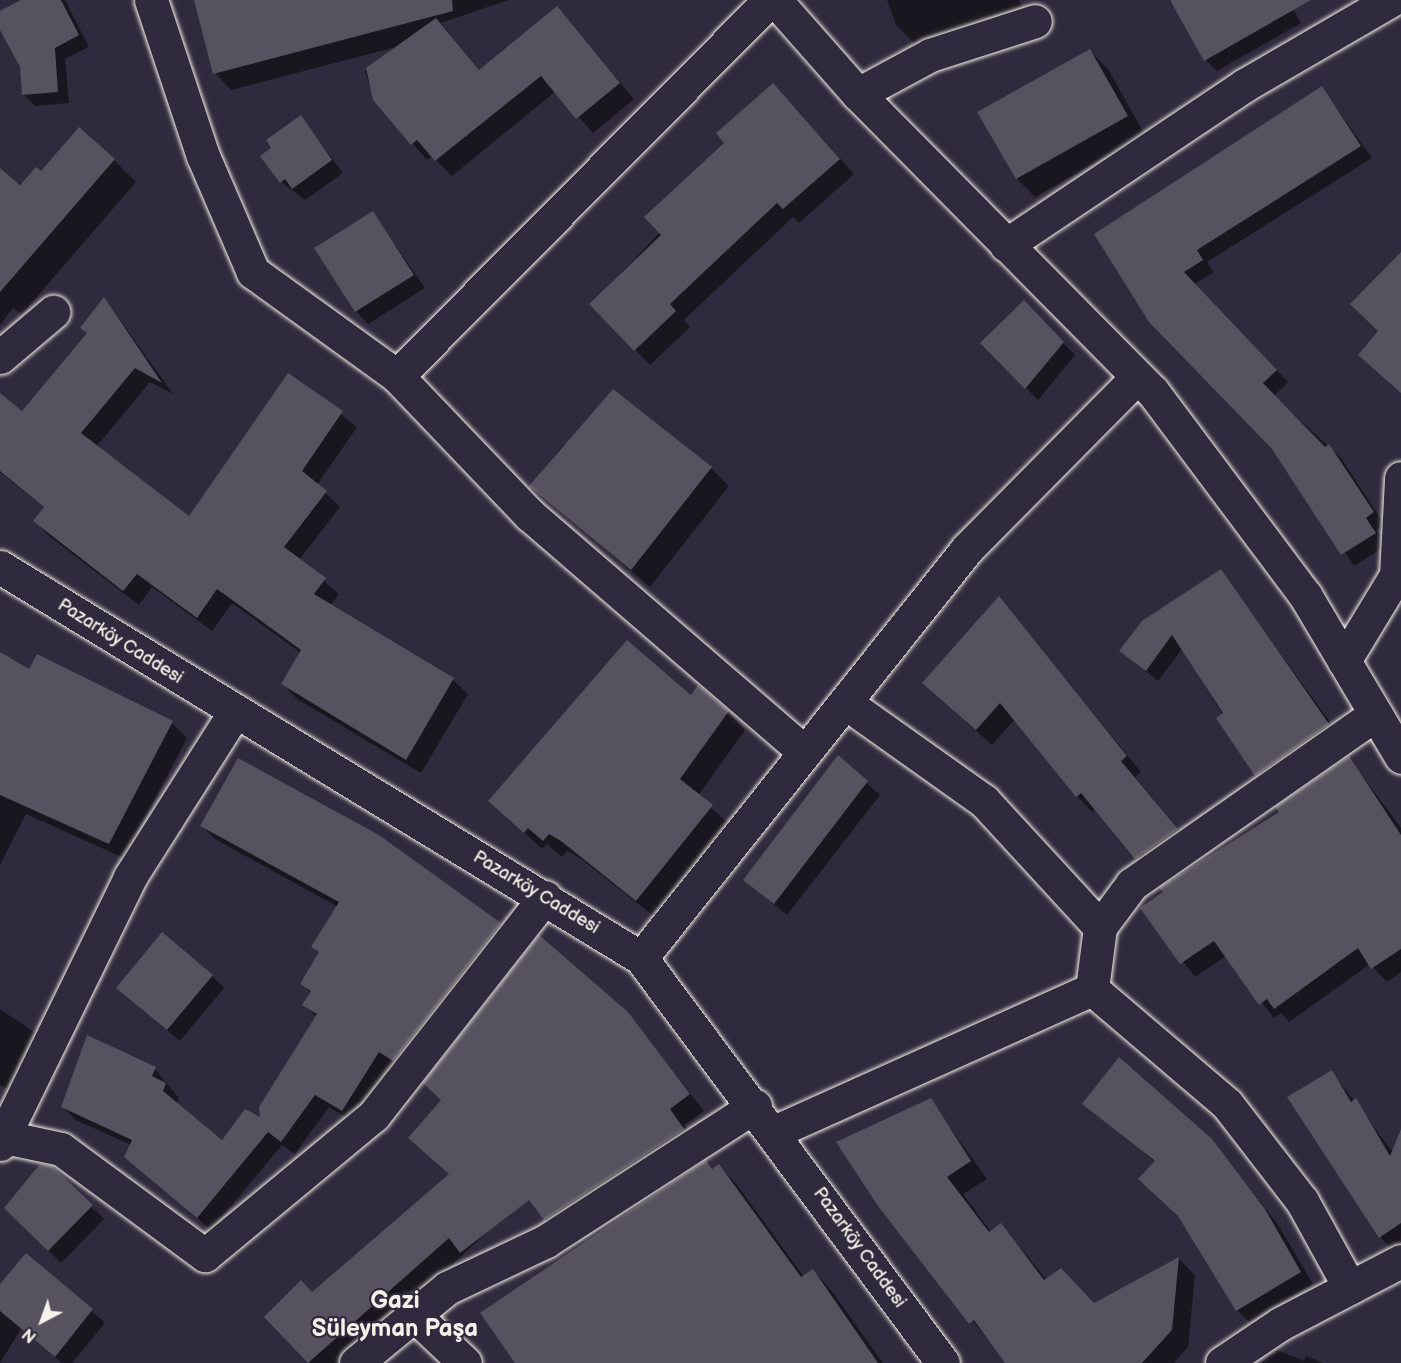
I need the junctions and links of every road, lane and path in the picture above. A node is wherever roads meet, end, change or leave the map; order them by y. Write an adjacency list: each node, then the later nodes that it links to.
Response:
1 (151, 0): 10 (street)
2 (770, 0): 10 (street)
3 (775, 0): 6 (street)
4 (1391, 0): 7 (street)
5 (1035, 21): 6 (street)
6 (858, 94): 7 (street)
7 (1006, 245): 11 (street)
8 (53, 312): 9 (street)
9 (0, 357)
10 (397, 376): 19 (street)
11 (1137, 377): 15 (street); 16 (street)
12 (1401, 478): 14 (street)
13 (0, 567): 17 (street, Pazarköy Caddesi)
14 (1390, 601): 15 (street)
15 (1344, 661): 18 (street)
16 (846, 703): 19 (street); 22 (street)
17 (234, 713): 21 (street, Pazarköy Caddesi); 26 (street)
18 (1376, 714): 20 (street); 22 (street)
19 (806, 752): 23 (street)
20 (1401, 757)
21 (545, 897): 23 (street, Pazarköy Caddesi); 26 (street)
22 (1100, 927): 24 (street)
23 (640, 958): 25 (street, Pazarköy Caddesi)
24 (1092, 989): 25 (street); 28 (street)
25 (764, 1119): 29 (street); 32 (street, Pazarköy Caddesi)
26 (1, 1139)
27 (1401, 1262): 28 (street)
28 (1350, 1288): 33 (street)
29 (411, 1312): 30 (street); 31 (street)
30 (356, 1363)
31 (465, 1363)
32 (943, 1363)
33 (1222, 1363)

